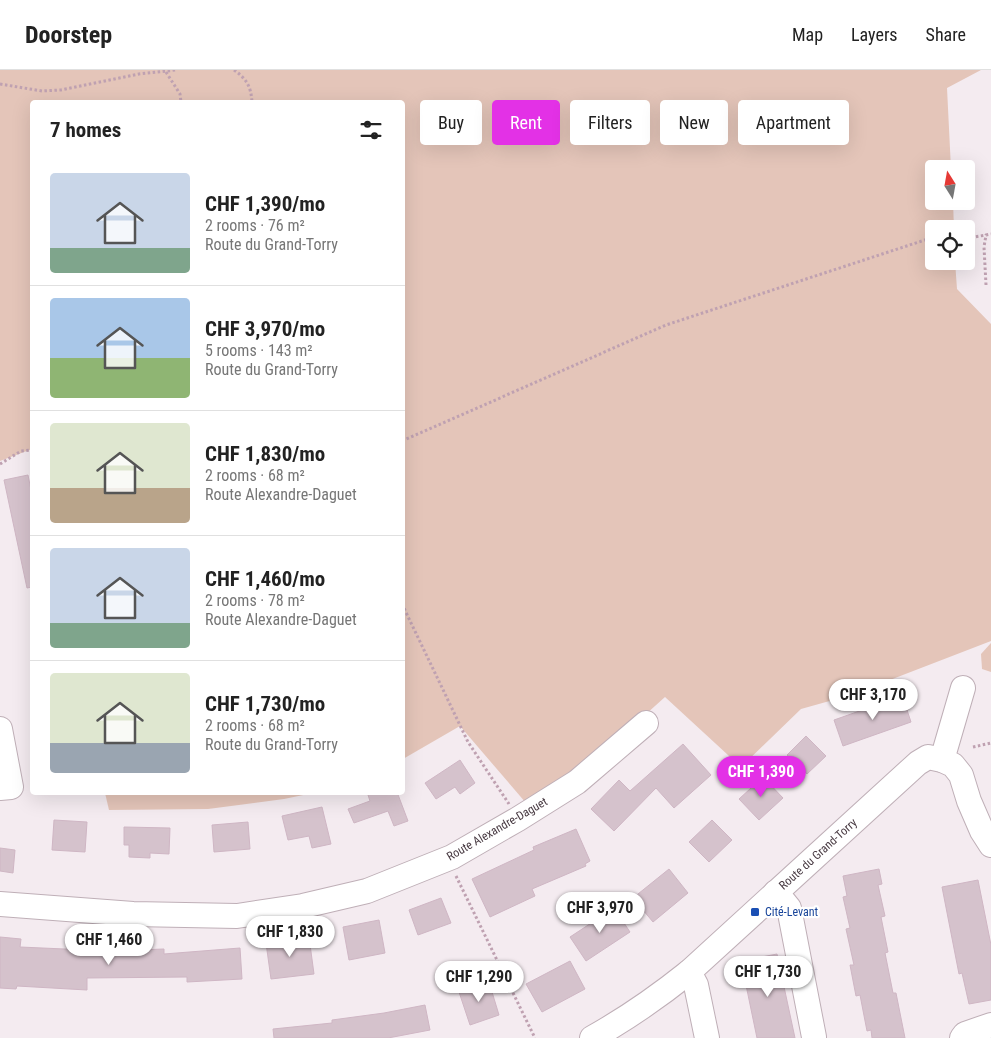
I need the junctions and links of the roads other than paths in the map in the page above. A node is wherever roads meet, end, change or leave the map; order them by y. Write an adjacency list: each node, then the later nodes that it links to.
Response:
1 (963, 688): 4 (street)
2 (646, 723): 8 (street, Route Alexandre-Daguet)
3 (0, 729): 5 (street)
4 (942, 760): 6 (street); 7 (street, Route du Grand-Torry)
5 (0, 788)
6 (991, 845)
7 (776, 892): 9 (street, Route du Grand-Torry); 11 (street)
8 (0, 904)
9 (690, 972): 12 (street, Route du Grand-Torry); 13 (street)
10 (991, 1024): 14 (street)
11 (814, 1037)
12 (592, 1038)
13 (707, 1038)
14 (962, 1038)

